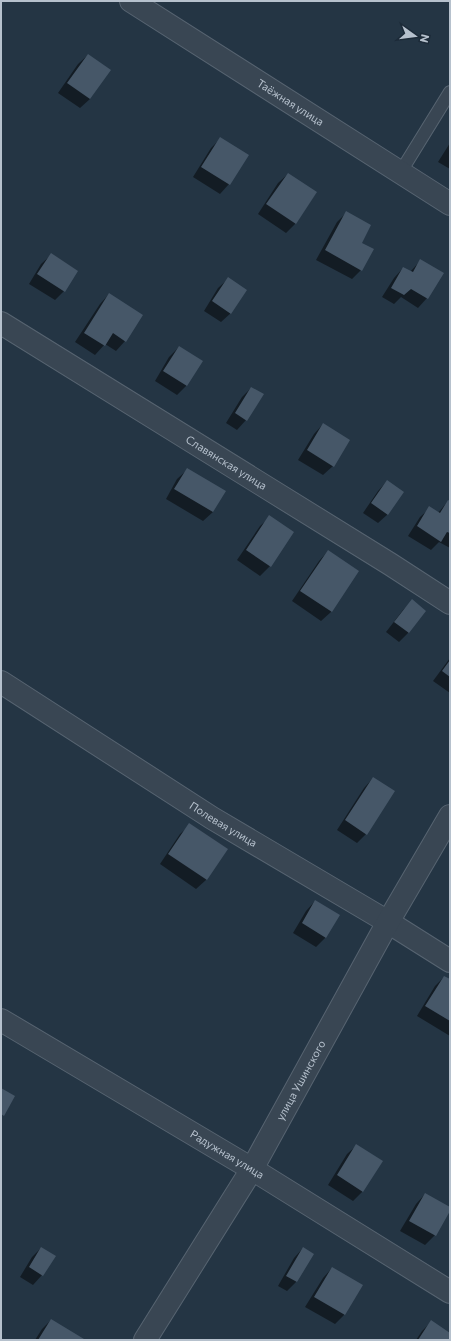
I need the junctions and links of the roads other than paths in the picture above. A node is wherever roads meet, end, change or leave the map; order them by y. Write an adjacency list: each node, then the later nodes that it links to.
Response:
1 (131, 1): 3 (street, Таёжная улица)
2 (450, 92): 3 (lane)
3 (400, 172): 4 (street, Таёжная улица)
4 (450, 204)
5 (1, 323): 6 (street, Славянская улица)
6 (450, 603)
7 (1, 682): 9 (street, Полевая улица)
8 (450, 816): 9 (street, улица Ушинского)
9 (388, 922): 10 (street, Полевая улица); 12 (street, улица Ушинского)
10 (450, 961)
11 (1, 1020): 12 (street, Радужная улица)
12 (252, 1169): 13 (street, Радужная улица); 14 (street, улица Ушинского)
13 (450, 1292)
14 (145, 1340)

